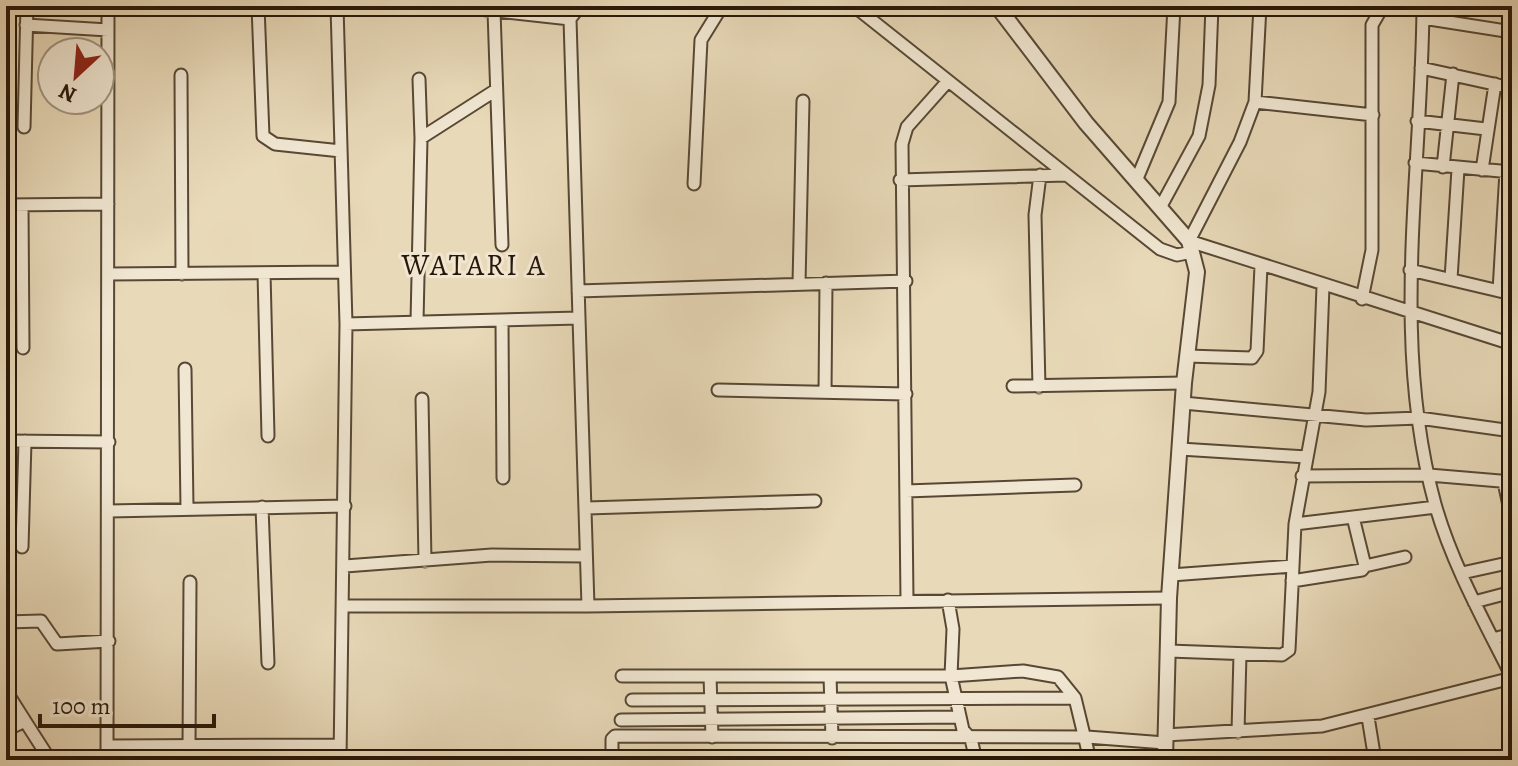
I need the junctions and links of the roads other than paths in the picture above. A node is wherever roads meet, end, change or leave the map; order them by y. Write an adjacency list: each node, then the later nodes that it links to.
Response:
1 (27, 6): 17 (street)
2 (108, 6): 18 (street)
3 (258, 6): 36 (street)
4 (337, 6): 36 (street)
5 (451, 6): 14 (street)
6 (580, 6): 16 (street)
7 (722, 6): 46 (street)
8 (854, 6): 24 (street)
9 (997, 6): 45 (street)
10 (1174, 6): 45 (street)
11 (1212, 6): 50 (street)
12 (1260, 6): 29 (street)
13 (1383, 6): 30 (street)
14 (494, 11): 16 (street); 27 (street)
15 (1423, 12): 19 (street); 20 (street)
16 (570, 19): 64 (street)
17 (26, 25): 18 (street); 33 (street)
18 (108, 30): 47 (street)
19 (1512, 32)
20 (1421, 68): 21 (street); 31 (street)
21 (1453, 74): 25 (street); 32 (street)
22 (181, 75): 58 (street)
23 (419, 79): 35 (street)
24 (948, 81): 43 (street); 44 (street)
25 (1495, 84): 26 (street); 34 (street)
26 (1512, 88)
27 (496, 90): 35 (street); 51 (street)
28 (803, 101): 62 (street)
29 (1255, 102): 30 (street); 52 (street)
30 (1373, 115): 67 (street)
31 (1417, 121): 32 (street); 37 (street)
32 (1448, 125): 34 (street); 38 (street)
33 (24, 127)
34 (1486, 129): 40 (street)
35 (421, 138): 71 (street)
36 (341, 151): 55 (street)
37 (1415, 163): 38 (street); 54 (street)
38 (1443, 167): 39 (street)
39 (1458, 169): 40 (street); 59 (street)
40 (1482, 170): 41 (street)
41 (1509, 171): 65 (street)
42 (1040, 175): 43 (street); 44 (street); 79 (street)
43 (1065, 175): 52 (street)
44 (900, 180): 60 (street)
45 (1136, 181): 50 (street)
46 (694, 184)
47 (108, 204): 49 (street); 57 (street)
48 (6, 205): 49 (street)
49 (22, 205): 74 (street)
50 (1160, 208): 52 (street)
51 (502, 245)
52 (1190, 246): 53 (street); 75 (street)
53 (1261, 266): 63 (street); 75 (street)
54 (1410, 270): 59 (street); 68 (street)
55 (344, 272): 56 (street); 72 (street)
56 (264, 273): 58 (street); 88 (street)
57 (109, 274): 58 (street); 91 (street)
58 (182, 274)
59 (1451, 279): 65 (street)
60 (906, 281): 61 (street); 82 (street)
61 (826, 283): 62 (street); 81 (street)
62 (799, 284): 64 (street)
63 (1323, 286): 67 (street); 85 (street)
64 (578, 291): 69 (street)
65 (1499, 291): 66 (street)
66 (1512, 294)
67 (1362, 299): 68 (street)
68 (1409, 313): 73 (street); 86 (street)
69 (579, 318): 70 (street); 105 (street)
70 (502, 321): 71 (street); 96 (street)
71 (417, 322): 72 (street)
72 (346, 324): 101 (street)
73 (1512, 344)
74 (23, 348)
75 (1187, 356): 77 (street)
76 (185, 369): 104 (street)
77 (1184, 383): 79 (street); 84 (street)
78 (1013, 386): 79 (street)
79 (1039, 387)
80 (718, 390): 81 (street)
81 (825, 392): 82 (street)
82 (906, 394): 99 (street)
83 (422, 399): 113 (street)
84 (1183, 403): 85 (street); 92 (street)
85 (1315, 413): 86 (street); 93 (street)
86 (1419, 418): 87 (street); 94 (street)
87 (1512, 431)
88 (268, 436)
89 (6, 441): 90 (street)
90 (25, 441): 91 (street); 110 (street)
91 (109, 442): 106 (street)
92 (1180, 449): 93 (street); 119 (street)
93 (1307, 457): 95 (street)
94 (1429, 475): 95 (street); 97 (street); 103 (street)
95 (1302, 476): 109 (street)
96 (503, 478)
97 (1508, 482): 108 (street)
98 (1075, 485): 99 (street)
99 (906, 491): 124 (street)
100 (815, 501): 105 (street)
101 (345, 506): 102 (street); 115 (street)
102 (262, 507): 104 (street); 135 (street)
103 (1436, 507): 107 (street); 118 (street)
104 (187, 508): 106 (street)
105 (587, 508): 111 (street)
106 (109, 511): 132 (street)
107 (1353, 517): 109 (street); 117 (street)
108 (1512, 520)
109 (1295, 524): 116 (street)
110 (22, 547)
111 (586, 556): 113 (street); 128 (street)
112 (1405, 557): 117 (street)
113 (425, 561): 115 (street)
114 (1512, 562): 118 (street)
115 (345, 566): 127 (street)
116 (1293, 566): 119 (street); 120 (street)
117 (1365, 566): 120 (street)
118 (1462, 573): 126 (street)
119 (1171, 575): 123 (street)
120 (1292, 581): 134 (street)
121 (190, 582): 162 (street)
122 (1512, 592): 126 (street)
123 (1169, 598): 125 (street); 133 (street)
124 (907, 600): 125 (street); 128 (street)
125 (948, 600): 139 (street)
126 (1474, 602): 131 (street)
127 (344, 606): 128 (street); 160 (street)
128 (588, 606)
129 (6, 622): 132 (street)
130 (1512, 634): 131 (street)
131 (1493, 639): 140 (street)
132 (109, 641): 161 (street)
133 (1169, 651): 134 (street); 159 (street)
134 (1240, 654): 154 (street)
135 (268, 663)
136 (622, 676): 137 (street)
137 (710, 676): 138 (street); 146 (street)
138 (830, 676): 139 (street); 142 (street)
139 (951, 676): 143 (street); 144 (street)
140 (1512, 677): 148 (street)
141 (6, 691): 152 (street)
142 (830, 698): 144 (street); 146 (street); 149 (street)
143 (1075, 698): 144 (street); 156 (street)
144 (956, 699): 147 (street)
145 (632, 700): 146 (street)
146 (711, 700): 151 (street)
147 (960, 717): 149 (street); 158 (street)
148 (1368, 717): 154 (street); 171 (street)
149 (831, 719): 151 (street); 157 (street)
150 (621, 720): 151 (street)
151 (711, 720): 155 (street)
152 (25, 721): 153 (street); 166 (street)
153 (6, 730)
154 (1238, 732): 159 (street)
155 (712, 737): 157 (street); 164 (street)
156 (1087, 737): 158 (street); 159 (street); 169 (street)
157 (832, 738): 158 (street)
158 (971, 739): 165 (street)
159 (1165, 739): 170 (street)
160 (340, 745): 163 (street); 168 (street)
161 (108, 746): 162 (street); 167 (street)
162 (189, 747): 163 (street)
163 (269, 754)
164 (612, 759): 165 (street)
165 (976, 759): 169 (street)
166 (50, 760)
167 (107, 760)
168 (340, 760)
169 (1090, 760)
170 (1165, 760)
171 (1375, 760)

